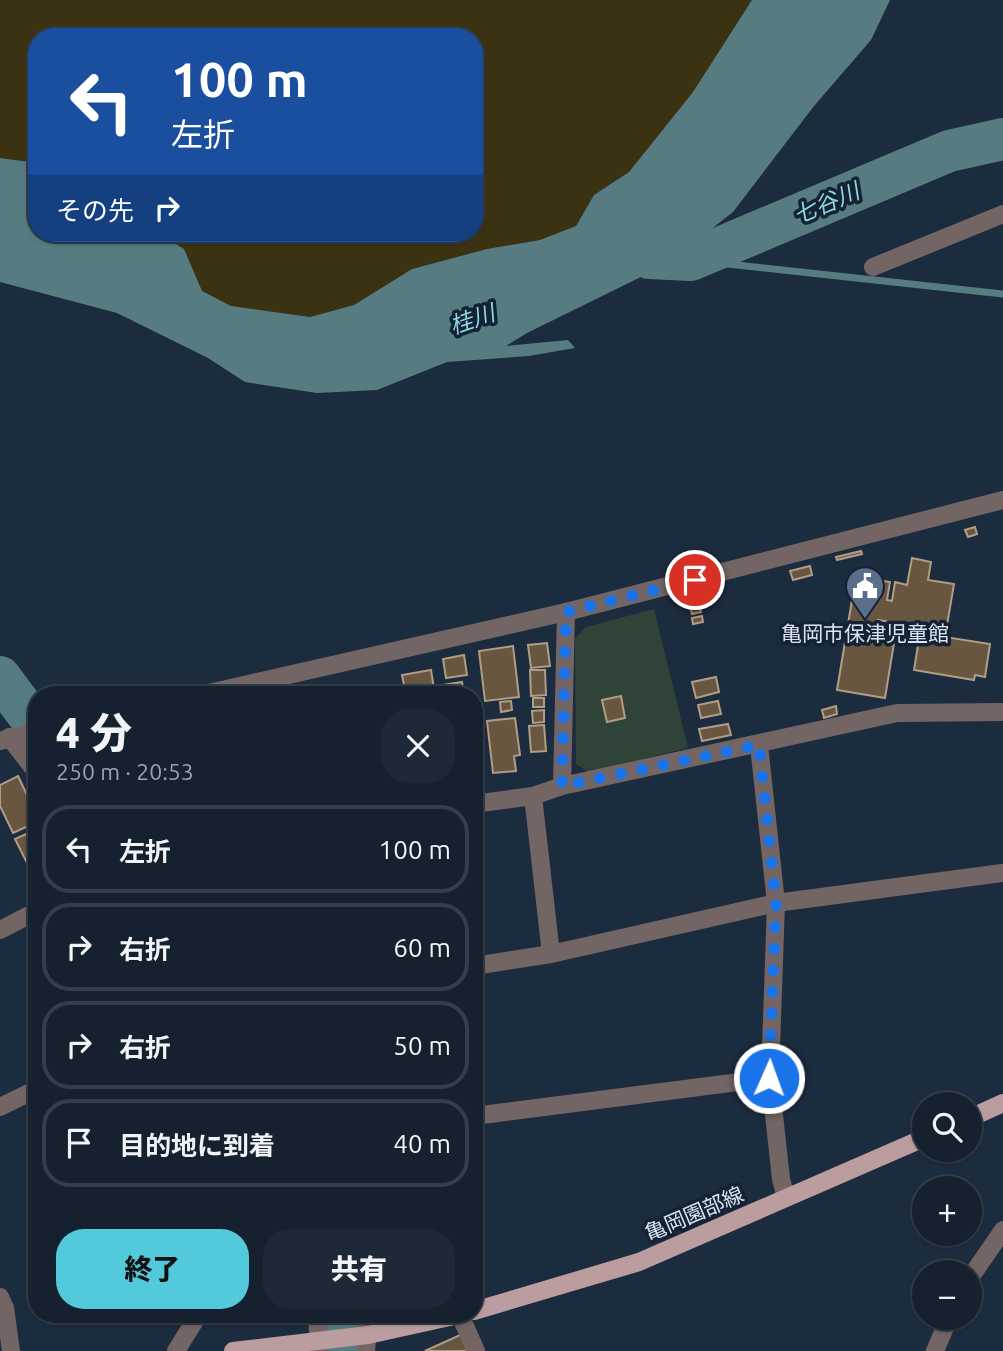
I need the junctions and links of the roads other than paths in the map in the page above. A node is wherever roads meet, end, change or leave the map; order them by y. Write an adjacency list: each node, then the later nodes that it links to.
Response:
1 (1003, 214): 2 (street)
2 (873, 268)
3 (1003, 501): 4 (street); 5 (street)
4 (1003, 512)
5 (566, 612): 6 (street); 12 (street)
6 (240, 686)
7 (1003, 712): 10 (street)
8 (28, 733): 9 (street)
9 (9, 738): 11 (street)
10 (759, 745): 12 (street); 16 (street)
11 (28, 762)
12 (562, 786): 13 (street)
13 (533, 796): 14 (street); 19 (street)
14 (483, 803)
15 (1003, 877): 16 (street)
16 (776, 903): 19 (street); 21 (street)
17 (28, 916): 18 (street)
18 (0, 930)
19 (551, 954): 20 (street)
20 (483, 965)
21 (769, 1078): 26 (street); 28 (street)
22 (28, 1093): 24 (street)
23 (1003, 1103): 25 (main road)
24 (0, 1107)
25 (982, 1113)
26 (483, 1115)
27 (912, 1143): 28 (main road, 亀岡園部線)
28 (786, 1198): 32 (main road, 亀岡園部線)
29 (1003, 1230): 30 (street)
30 (982, 1261)
31 (0, 1297): 40 (street)
32 (483, 1308)
33 (193, 1323): 41 (street)
34 (318, 1323): 39 (street)
35 (430, 1323): 38 (main road)
36 (464, 1323): 43 (street)
37 (944, 1330): 44 (street)
38 (364, 1340): 39 (main road)
39 (322, 1344): 42 (main road)
40 (11, 1351)
41 (176, 1351)
42 (233, 1351)
43 (476, 1351)
44 (935, 1351)

